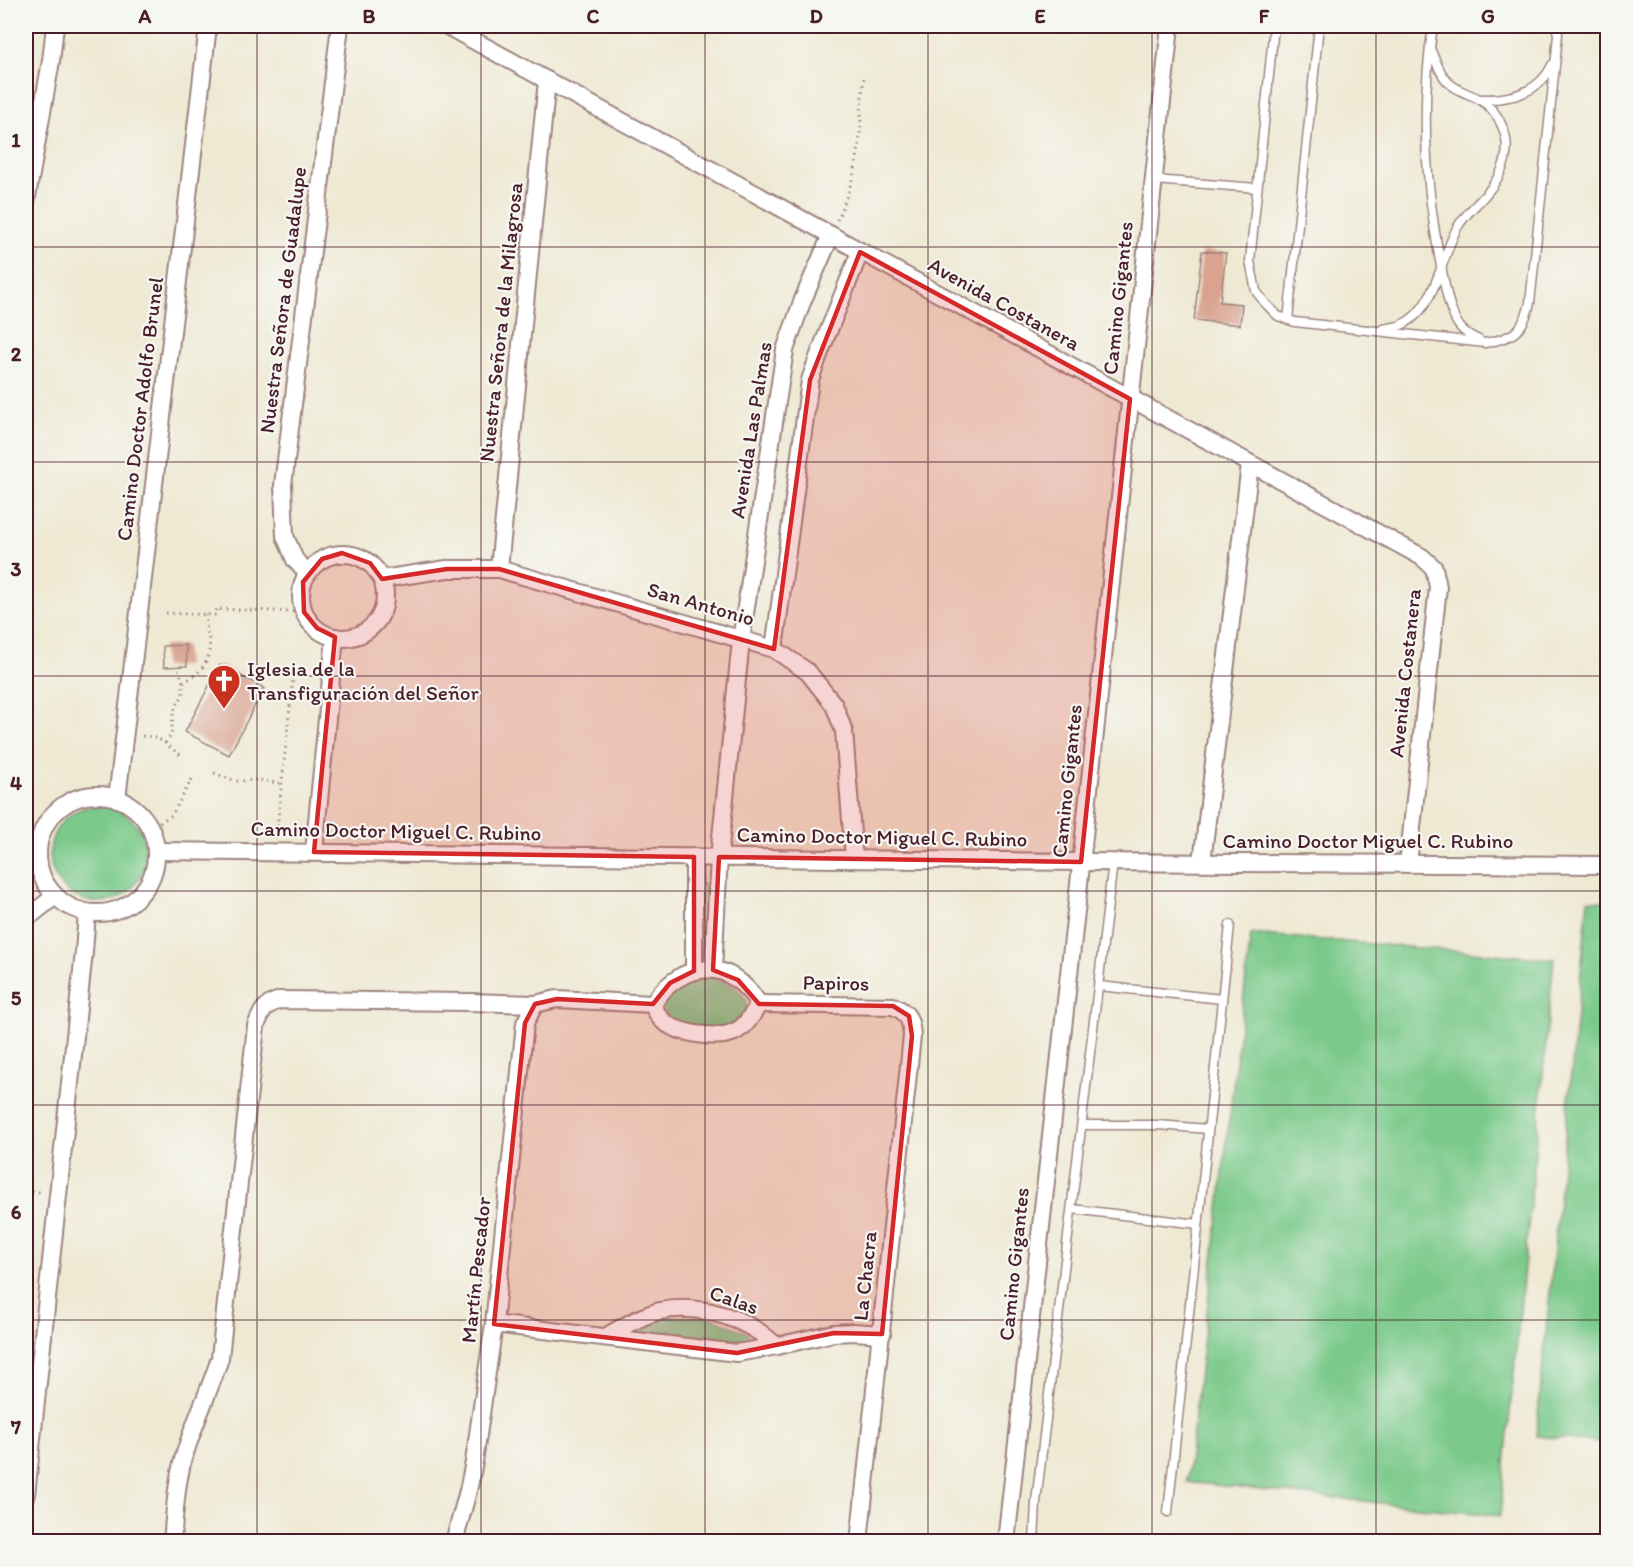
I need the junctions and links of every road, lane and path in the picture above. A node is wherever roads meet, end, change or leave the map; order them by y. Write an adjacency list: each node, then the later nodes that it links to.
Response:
1 (55, 26): 17 (street)
2 (208, 26): 38 (street, Camino Doctor Adolfo Brunel)
3 (340, 26): 27 (street, Nuestra Señora de Guadalupe)
4 (447, 26): 13 (street, Avenida Costanera)
5 (1170, 26): 15 (street, Camino Gigantes)
6 (1274, 26): 16 (lane)
7 (1319, 26): 21 (lane)
8 (1433, 26): 10 (lane)
9 (1556, 26): 11 (lane)
10 (1430, 48): 14 (lane); 20 (lane)
11 (1556, 56): 14 (lane); 23 (lane)
12 (864, 78): 18 (path)
13 (548, 80): 18 (street, Avenida Costanera); 26 (street, Nuestra Señora de la Milagrosa)
14 (1479, 99): 20 (lane)
15 (1154, 180): 16 (lane); 24 (street, Camino Gigantes)
16 (1257, 188): 21 (lane)
17 (26, 202)
18 (831, 235): 19 (street, Avenida Costanera); 33 (street, Avenida Las Palmas)
19 (860, 252): 24 (street, Avenida Costanera); 34 (street)
20 (1441, 267): 22 (lane); 23 (lane)
21 (1288, 320): 22 (lane)
22 (1374, 331): 23 (lane)
23 (1485, 343)
24 (1130, 399): 25 (street, Avenida Costanera); 53 (street, Camino Gigantes)
25 (1250, 464): 55 (street); 56 (street, Avenida Costanera)
26 (499, 569): 28 (street, San Antonio); 33 (street, San Antonio)
27 (308, 573): 28 (street); 29 (street)
28 (382, 579): 32 (street)
29 (304, 612): 31 (path); 32 (street)
30 (166, 613): 31 (path)
31 (206, 615): 37 (path)
32 (335, 637): 48 (street)
33 (741, 640): 34 (street, San Antonio); 51 (street, Avenida Las Palmas)
34 (774, 649): 52 (street, San Antonio)
35 (179, 670): 37 (path)
36 (293, 678): 43 (path)
37 (183, 682): 39 (path)
38 (125, 734): 39 (path); 44 (street, Camino Doctor Adolfo Brunel)
39 (165, 743): 40 (path)
40 (182, 756)
41 (214, 772): 43 (path)
42 (192, 779): 45 (path)
43 (282, 784): 47 (path)
44 (117, 799): 45 (street); 49 (street)
45 (149, 828): 46 (street)
46 (156, 851): 47 (street, Camino Doctor Miguel C. Rubino); 59 (street)
47 (275, 852): 48 (street, Camino Doctor Miguel C. Rubino)
48 (314, 852): 50 (street, Camino Doctor Miguel C. Rubino)
49 (31, 855): 58 (street)
50 (694, 857): 51 (street, Camino Doctor Miguel C. Rubino); 63 (street)
51 (719, 857): 52 (street, Camino Doctor Miguel C. Rubino); 62 (street)
52 (854, 859): 53 (street, Camino Doctor Miguel C. Rubino)
53 (1081, 862): 54 (street, Camino Doctor Miguel C. Rubino); 83 (street, Camino Gigantes)
54 (1113, 862): 55 (street, Camino Doctor Miguel C. Rubino); 64 (lane)
55 (1202, 862): 56 (street, Camino Doctor Miguel C. Rubino)
56 (1408, 864): 57 (street, Camino Doctor Miguel C. Rubino)
57 (1608, 865)
58 (55, 896): 59 (street); 60 (street)
59 (87, 913): 78 (street)
60 (26, 919)
61 (1230, 925): 65 (lane)
62 (713, 970): 63 (street); 68 (street)
63 (694, 971): 67 (street)
64 (1099, 986): 65 (lane); 70 (lane)
65 (1222, 999): 71 (lane)
66 (535, 1004): 67 (street); 74 (street, Martín Pescador); 80 (street)
67 (653, 1004): 68 (street)
68 (759, 1004): 69 (street, Papiros)
69 (909, 1016): 75 (street, La Chacra)
70 (1082, 1125): 71 (lane); 72 (lane)
71 (1208, 1129): 73 (lane)
72 (1072, 1209): 73 (lane); 84 (lane)
73 (1198, 1224): 79 (lane)
74 (494, 1324): 76 (street, Calas); 81 (street, Martín Pescador)
75 (882, 1334): 77 (street, Calas); 82 (street, La Chacra)
76 (605, 1337): 77 (street, Calas); 77 (street, Calas)
77 (777, 1346)
78 (26, 1495)
79 (1167, 1512)
80 (172, 1542)
81 (454, 1542)
82 (859, 1542)
83 (1006, 1542)
84 (1034, 1542)

